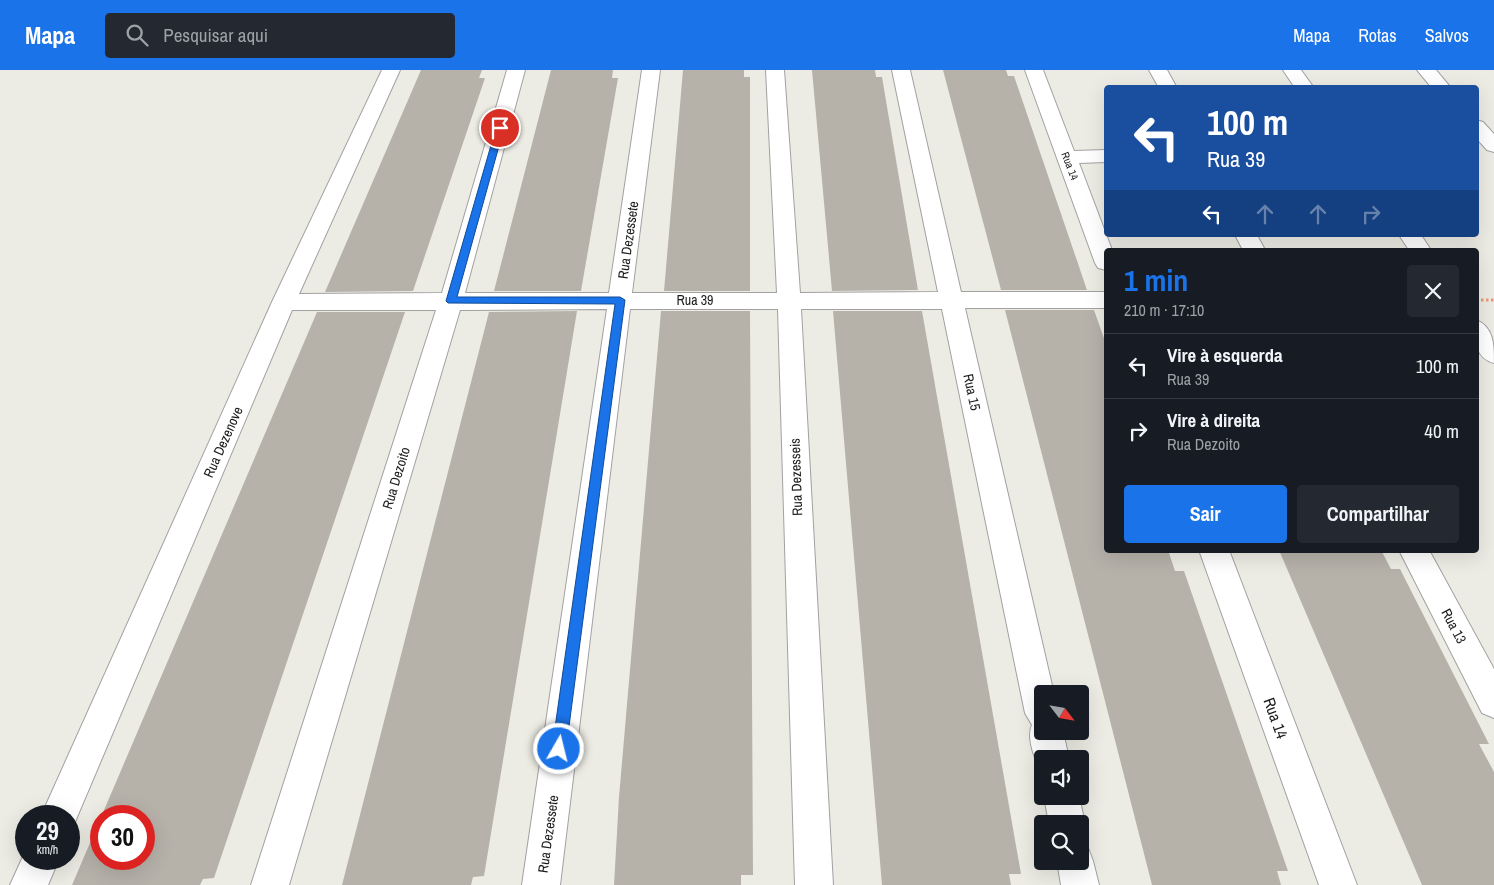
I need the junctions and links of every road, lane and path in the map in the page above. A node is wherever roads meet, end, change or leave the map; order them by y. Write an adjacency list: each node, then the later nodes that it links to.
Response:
1 (391, 70): 29 (street, Rua Dezenove)
2 (516, 70): 28 (street, Rua Dezoito)
3 (651, 70): 22 (street, Rua Dezessete)
4 (775, 70): 23 (street, Rua Dezesseis)
5 (901, 70): 24 (street, Rua 15)
6 (1034, 70): 18 (street, Rua 14)
7 (1158, 70): 10 (street)
8 (1292, 70): 11 (street)
9 (1426, 70): 12 (street)
10 (1166, 85)
11 (1303, 85)
12 (1439, 85)
13 (1479, 129): 14 (street)
14 (1494, 146)
15 (1479, 154): 16 (street)
16 (1494, 155)
17 (1104, 156): 18 (street)
18 (1066, 157): 21 (street, Rua 14)
19 (1411, 237): 20 (street)
20 (1419, 248)
21 (1104, 258)
22 (620, 300): 23 (street, Rua 39); 28 (street, Rua 39); 41 (street, Rua Dezessete)
23 (789, 300): 24 (street, Rua 39); 42 (street, Rua Dezesseis)
24 (952, 300): 25 (street, Rua 39); 34 (street, Rua 15)
25 (1104, 300)
26 (1479, 300): 27 (path)
27 (1494, 300)
28 (451, 301): 29 (street, Rua 39); 40 (street, Rua Dezoito)
29 (284, 302): 36 (street, Rua Dezenove)
30 (1479, 332): 31 (street)
31 (1494, 354)
32 (1215, 553): 44 (street, Rua 14)
33 (1416, 553): 35 (street, Rua 13)
34 (1036, 685)
35 (1494, 702)
36 (64, 805)
37 (35, 870): 39 (street)
38 (1077, 870): 43 (street)
39 (29, 885)
40 (270, 885)
41 (541, 885)
42 (814, 885)
43 (1080, 885)
44 (1338, 885)

